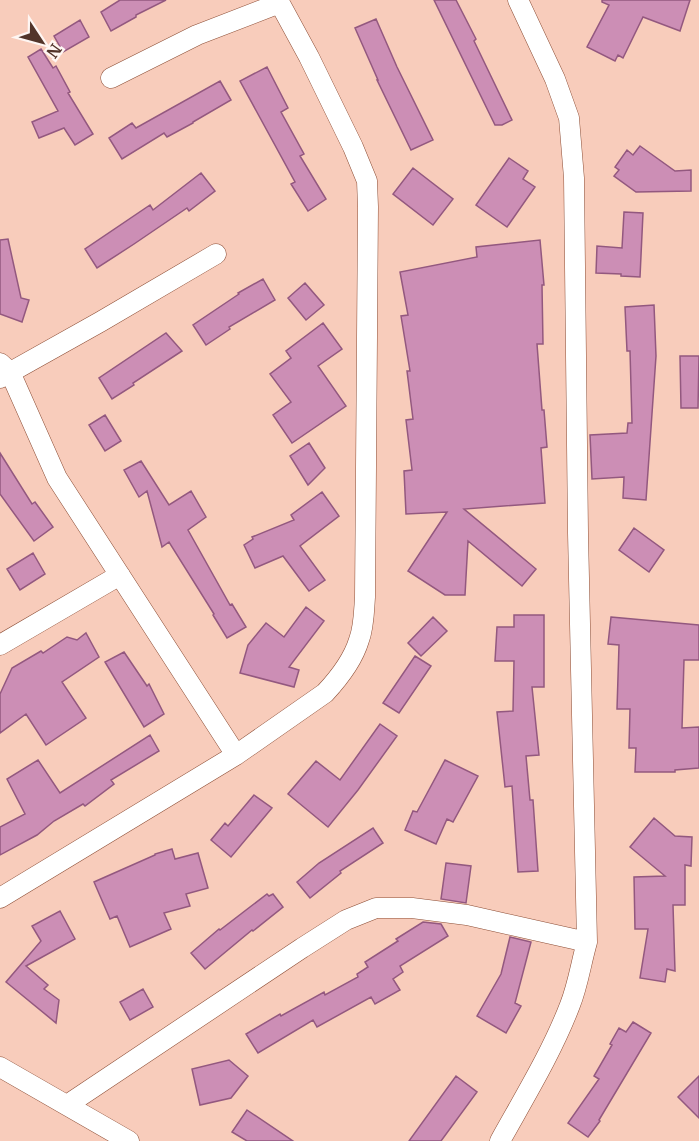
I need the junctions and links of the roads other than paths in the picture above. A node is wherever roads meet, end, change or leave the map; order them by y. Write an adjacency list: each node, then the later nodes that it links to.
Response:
1 (518, 0): 10 (street)
2 (279, 2): 3 (street); 8 (street)
3 (111, 78)
4 (216, 254): 5 (street)
5 (3, 371): 6 (street)
6 (120, 575): 7 (street); 8 (street)
7 (0, 645)
8 (236, 755): 9 (street)
9 (0, 898)
10 (587, 942): 12 (street); 14 (street)
11 (0, 1067): 12 (street)
12 (67, 1105): 13 (street)
13 (129, 1141)
14 (500, 1141)

